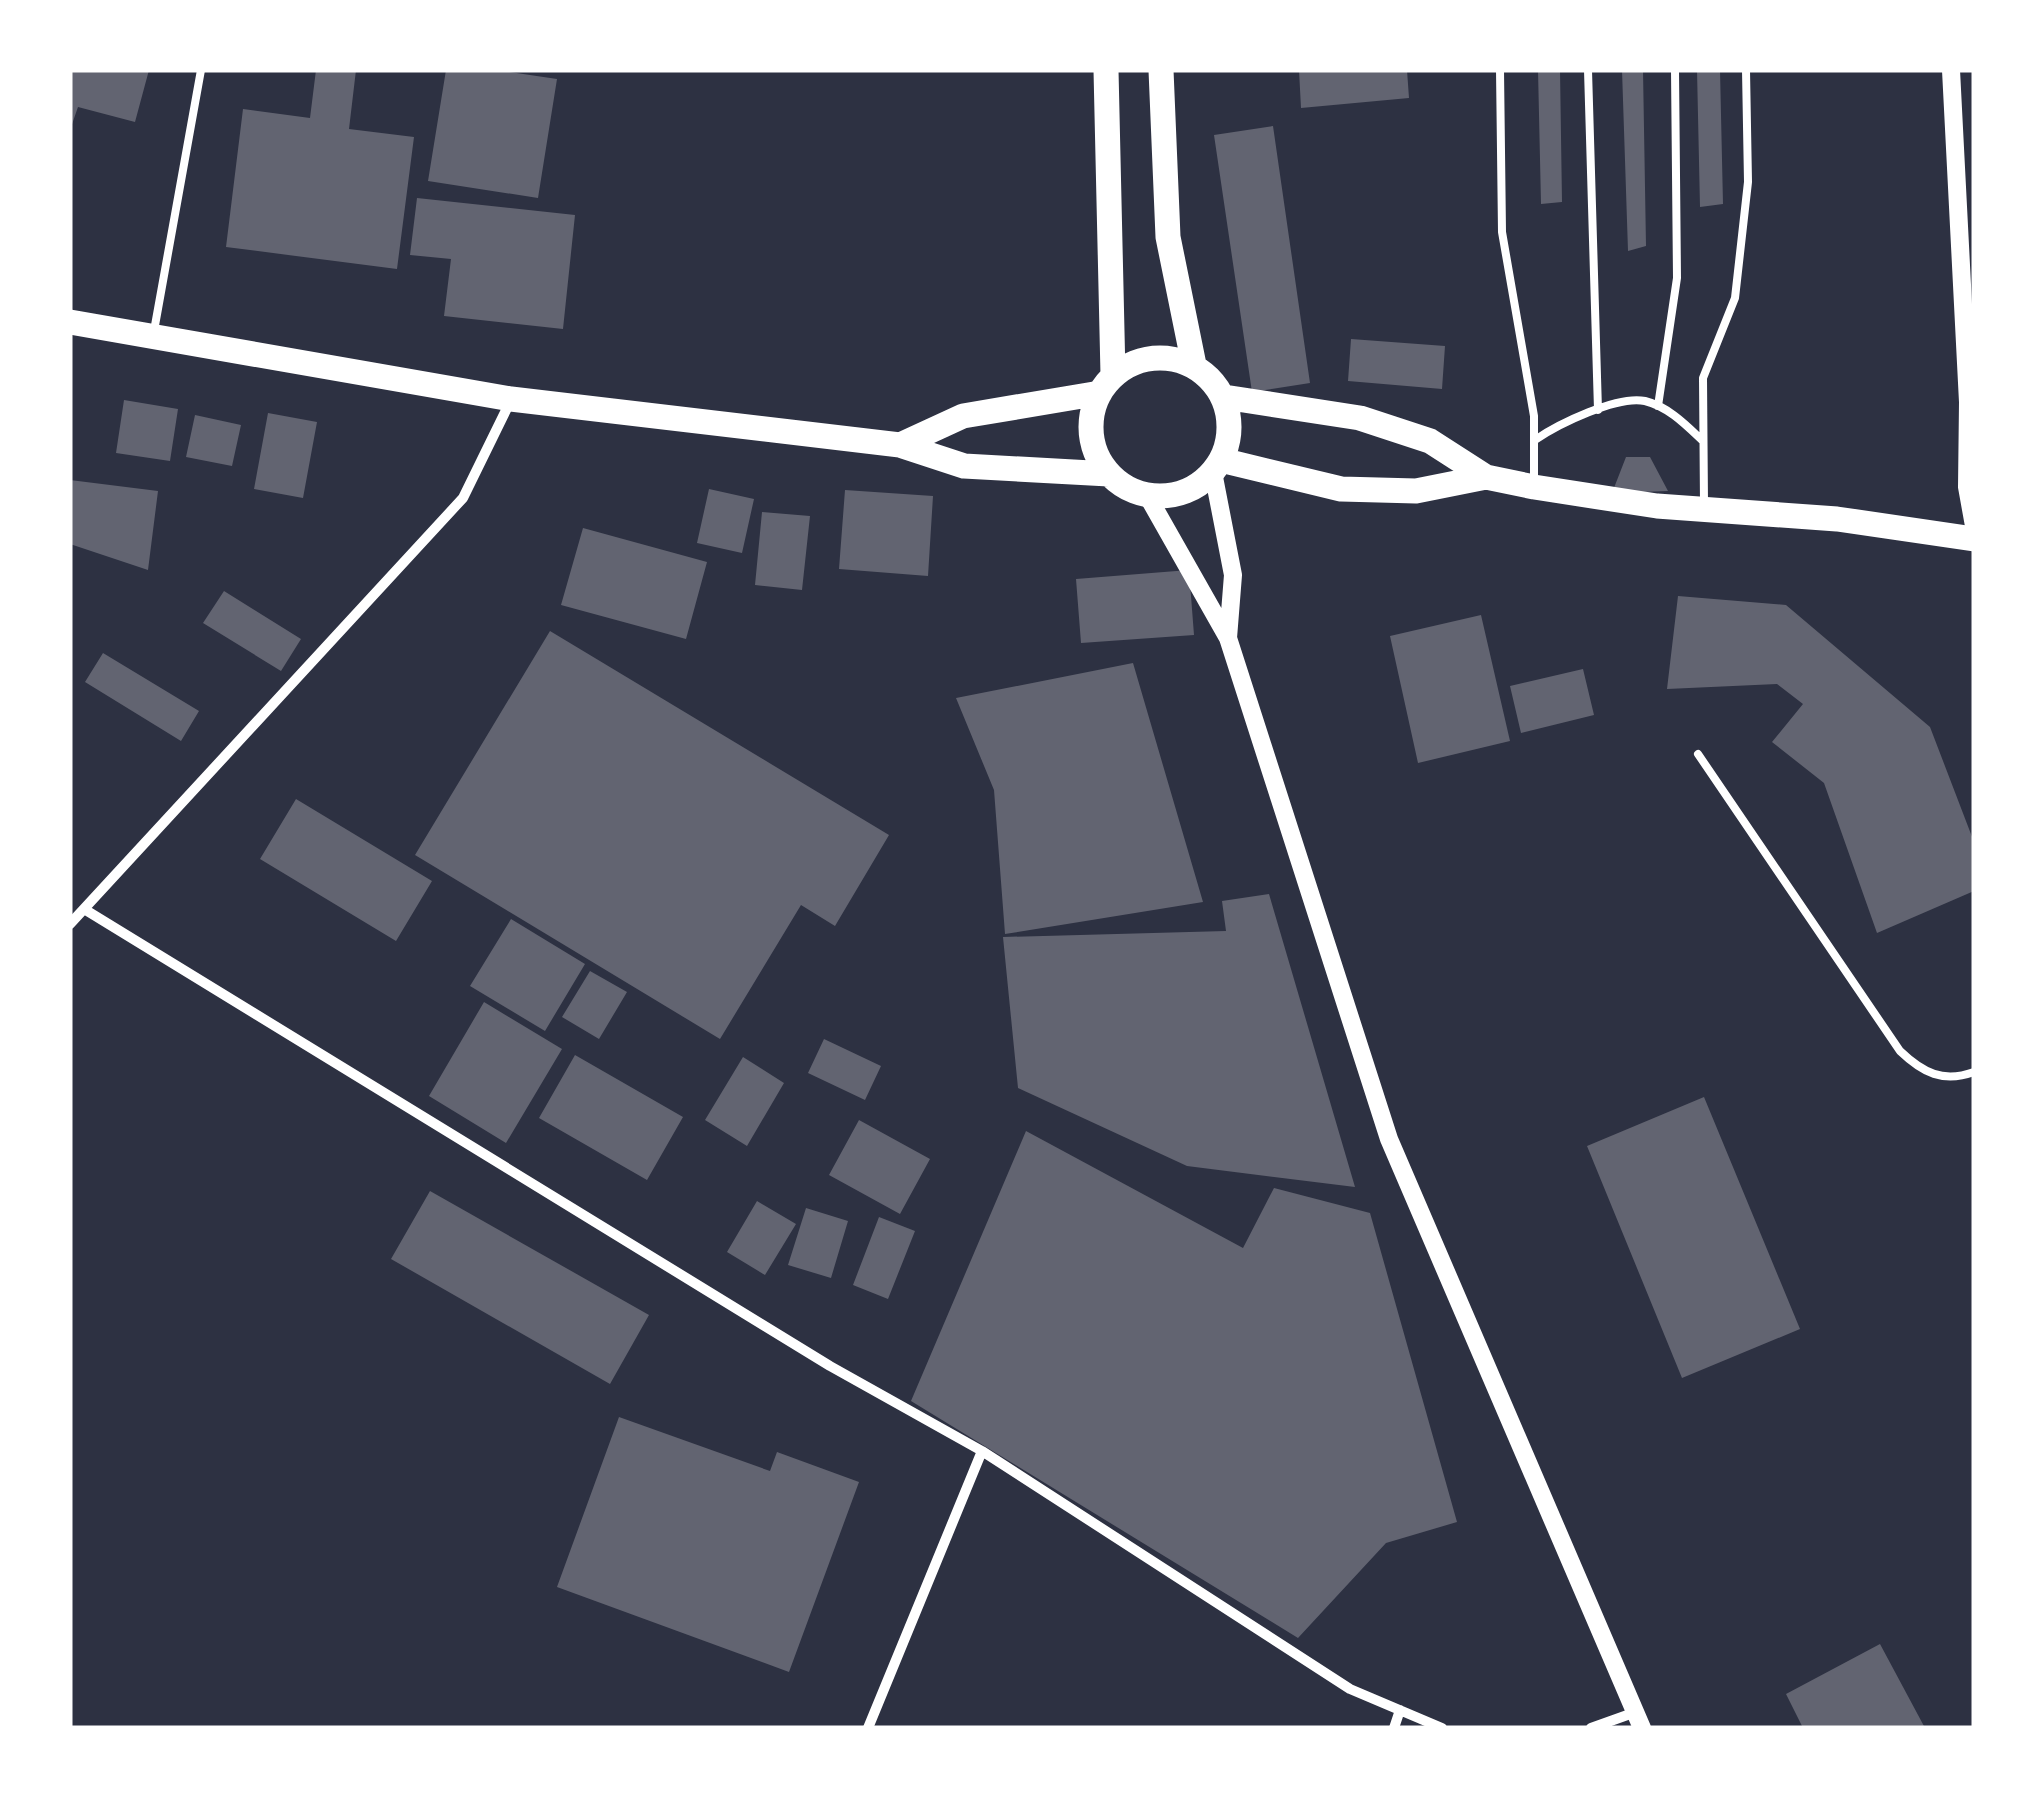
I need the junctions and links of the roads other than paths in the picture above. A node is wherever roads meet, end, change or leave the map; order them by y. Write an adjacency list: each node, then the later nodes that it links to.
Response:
1 (201, 70): 10 (lane)
2 (1106, 70): 12 (main road)
3 (1161, 70): 11 (main road)
4 (1500, 70): 17 (lane)
5 (1588, 70): 16 (lane)
6 (1675, 70): 15 (lane)
7 (1746, 70): 18 (lane)
8 (1951, 70): 26 (street)
9 (70, 322): 10 (main road)
10 (153, 336): 14 (main road)
11 (1194, 365): 12 (main road); 13 (main road)
12 (1106, 384): 19 (main road); 21 (main road)
13 (1224, 397): 20 (main road); 22 (main road)
14 (512, 399): 19 (main road); 30 (street)
15 (1658, 406): 16 (lane); 18 (lane)
16 (1598, 410): 17 (lane)
17 (1536, 440): 23 (lane)
18 (1703, 441): 25 (lane)
19 (900, 444): 21 (main road)
20 (1217, 466): 22 (main road); 24 (main road); 28 (street)
21 (1109, 474): 24 (main road)
22 (1486, 477): 23 (main road)
23 (1534, 487): 25 (main road)
24 (1147, 496): 28 (street)
25 (1704, 510): 27 (main road)
26 (1974, 526)
27 (1974, 539)
28 (1228, 638): 35 (street)
29 (1698, 754): 32 (lane)
30 (84, 909): 31 (street); 33 (street)
31 (70, 924)
32 (1974, 1072)
33 (982, 1451): 34 (street); 36 (street)
34 (1400, 1710): 37 (street); 38 (street)
35 (1638, 1721): 39 (street)
36 (868, 1728)
37 (1394, 1728)
38 (1442, 1728)
39 (1592, 1728)

